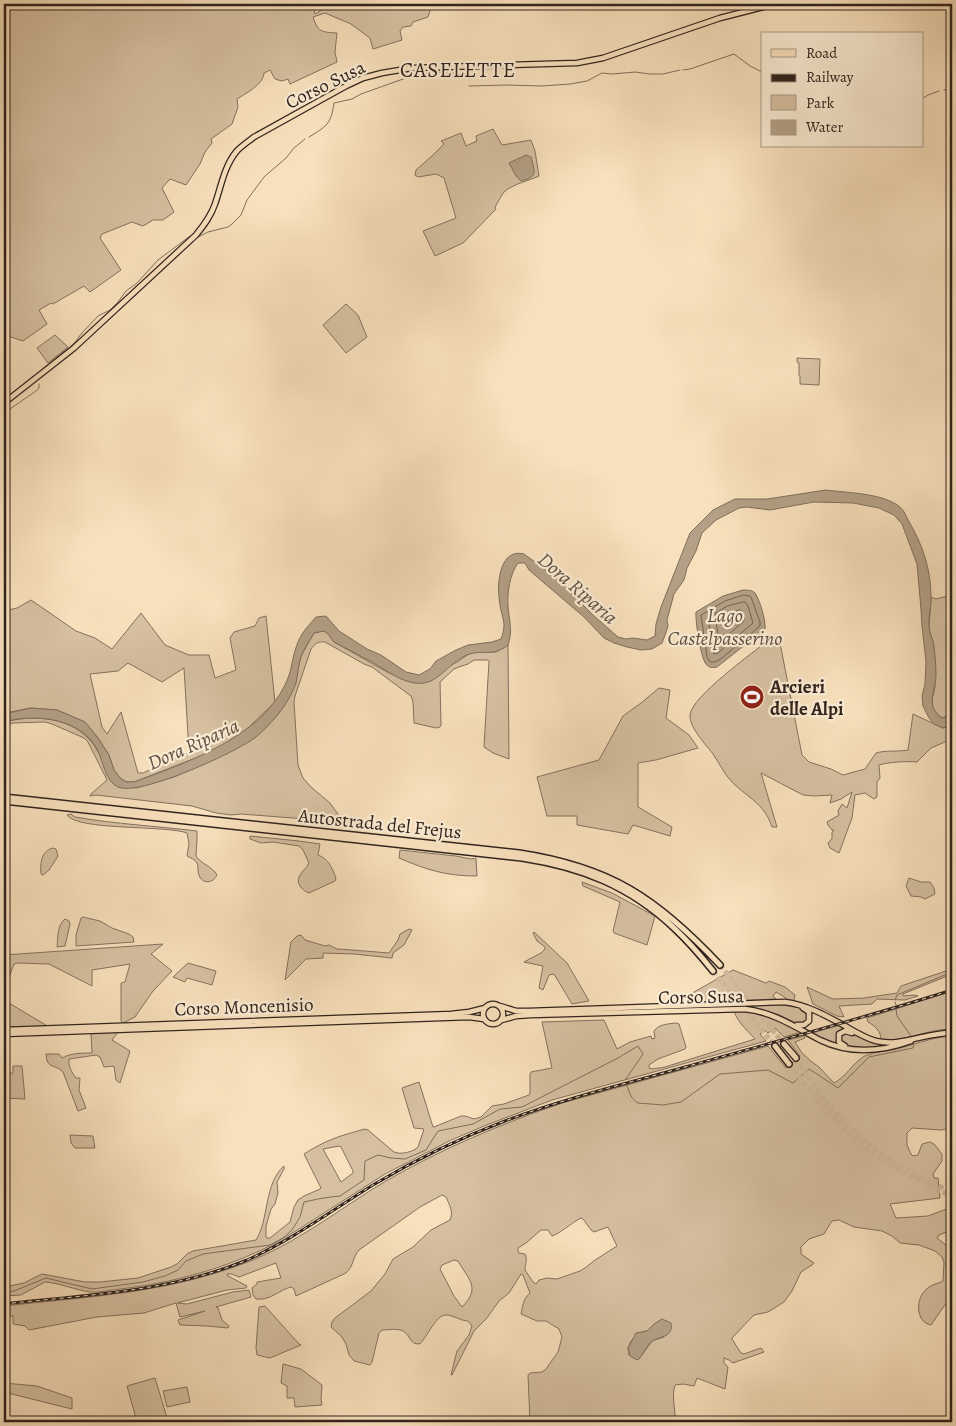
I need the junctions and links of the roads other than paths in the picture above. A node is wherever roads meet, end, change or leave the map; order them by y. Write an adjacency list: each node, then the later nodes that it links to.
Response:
1 (775, 4): 2 (main road, Corso Susa)
2 (4, 404)
3 (4, 797): 5 (highway, Autostrada del Frejus)
4 (4, 801): 5 (highway, Autostrada del Frejus)
5 (98, 809): 6 (highway, Autostrada del Frejus); 7 (highway, Autostrada del Frejus)
6 (720, 966)
7 (713, 971)
8 (791, 1003): 11 (main road, Corso Susa); 12 (main road); 18 (main road, Corso Susa)
9 (500, 1006): 10 (main road); 11 (main road); 14 (main road)
10 (485, 1008): 13 (main road); 15 (main road, Corso Moncenisio)
11 (523, 1013): 12 (main road, Corso Susa); 14 (main road)
12 (778, 1018): 21 (main road, Corso Susa)
13 (484, 1019): 14 (main road); 15 (main road, Corso Moncenisio)
14 (502, 1020)
15 (4, 1032)
16 (952, 1033): 17 (main road, Corso Susa)
17 (929, 1035): 18 (main road, Corso Susa); 21 (main road, Corso Susa)
18 (872, 1039): 21 (main road)
19 (784, 1044): 22 (highway)
20 (775, 1046): 23 (highway)
21 (863, 1050)
22 (796, 1058)
23 (789, 1064)

